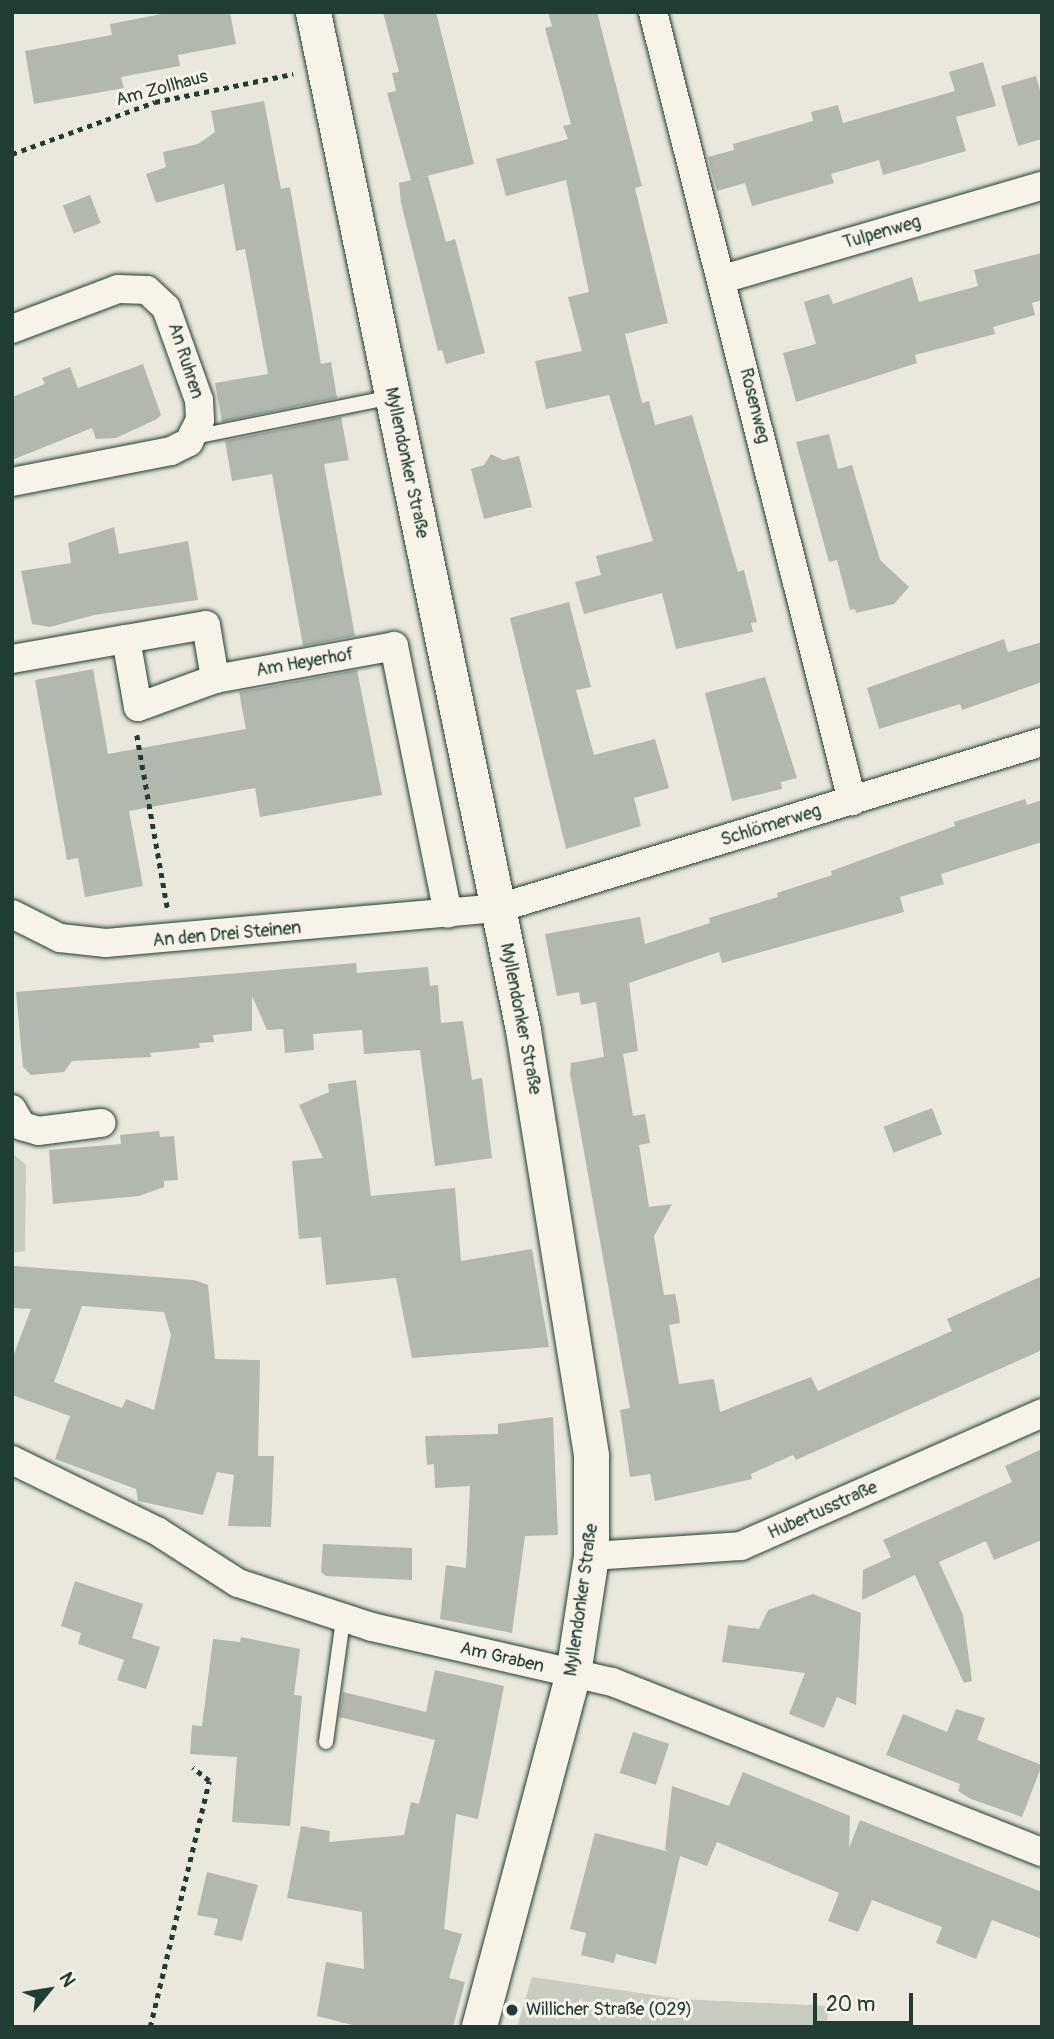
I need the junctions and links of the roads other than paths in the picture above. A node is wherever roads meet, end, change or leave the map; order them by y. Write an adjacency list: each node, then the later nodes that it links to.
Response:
1 (313, 12): 6 (street, Myllendonker Straße)
2 (653, 12): 4 (street, Rosenweg)
3 (1042, 186): 4 (street, Tulpenweg)
4 (723, 279): 13 (street, Rosenweg)
5 (12, 329): 7 (street, An Ruhren)
6 (392, 397): 7 (lane); 14 (street, Myllendonker Straße)
7 (194, 437): 8 (street)
8 (12, 482)
9 (126, 639): 10 (street); 11 (street); 11 (street, Am Heyerhof)
10 (12, 659)
11 (215, 679): 16 (street, Am Heyerhof)
12 (1042, 742): 13 (street, Schlömerweg)
13 (852, 801): 14 (street, Schlömerweg)
14 (499, 908): 16 (street, An den Drei Steinen); 21 (street, Myllendonker Straße)
15 (12, 914): 16 (street, An den Drei Steinen)
16 (447, 914)
17 (12, 1109): 18 (street)
18 (101, 1123)
19 (1042, 1413): 21 (street, Hubertusstraße)
20 (12, 1460): 22 (street, Am Graben)
21 (591, 1556): 23 (street, Myllendonker Straße)
22 (343, 1619): 23 (street, Am Graben); 24 (lane)
23 (573, 1673): 25 (street, Am Graben); 26 (street, Myllendonker Straße)
24 (326, 1742)
25 (1042, 1852)
26 (479, 2027)

